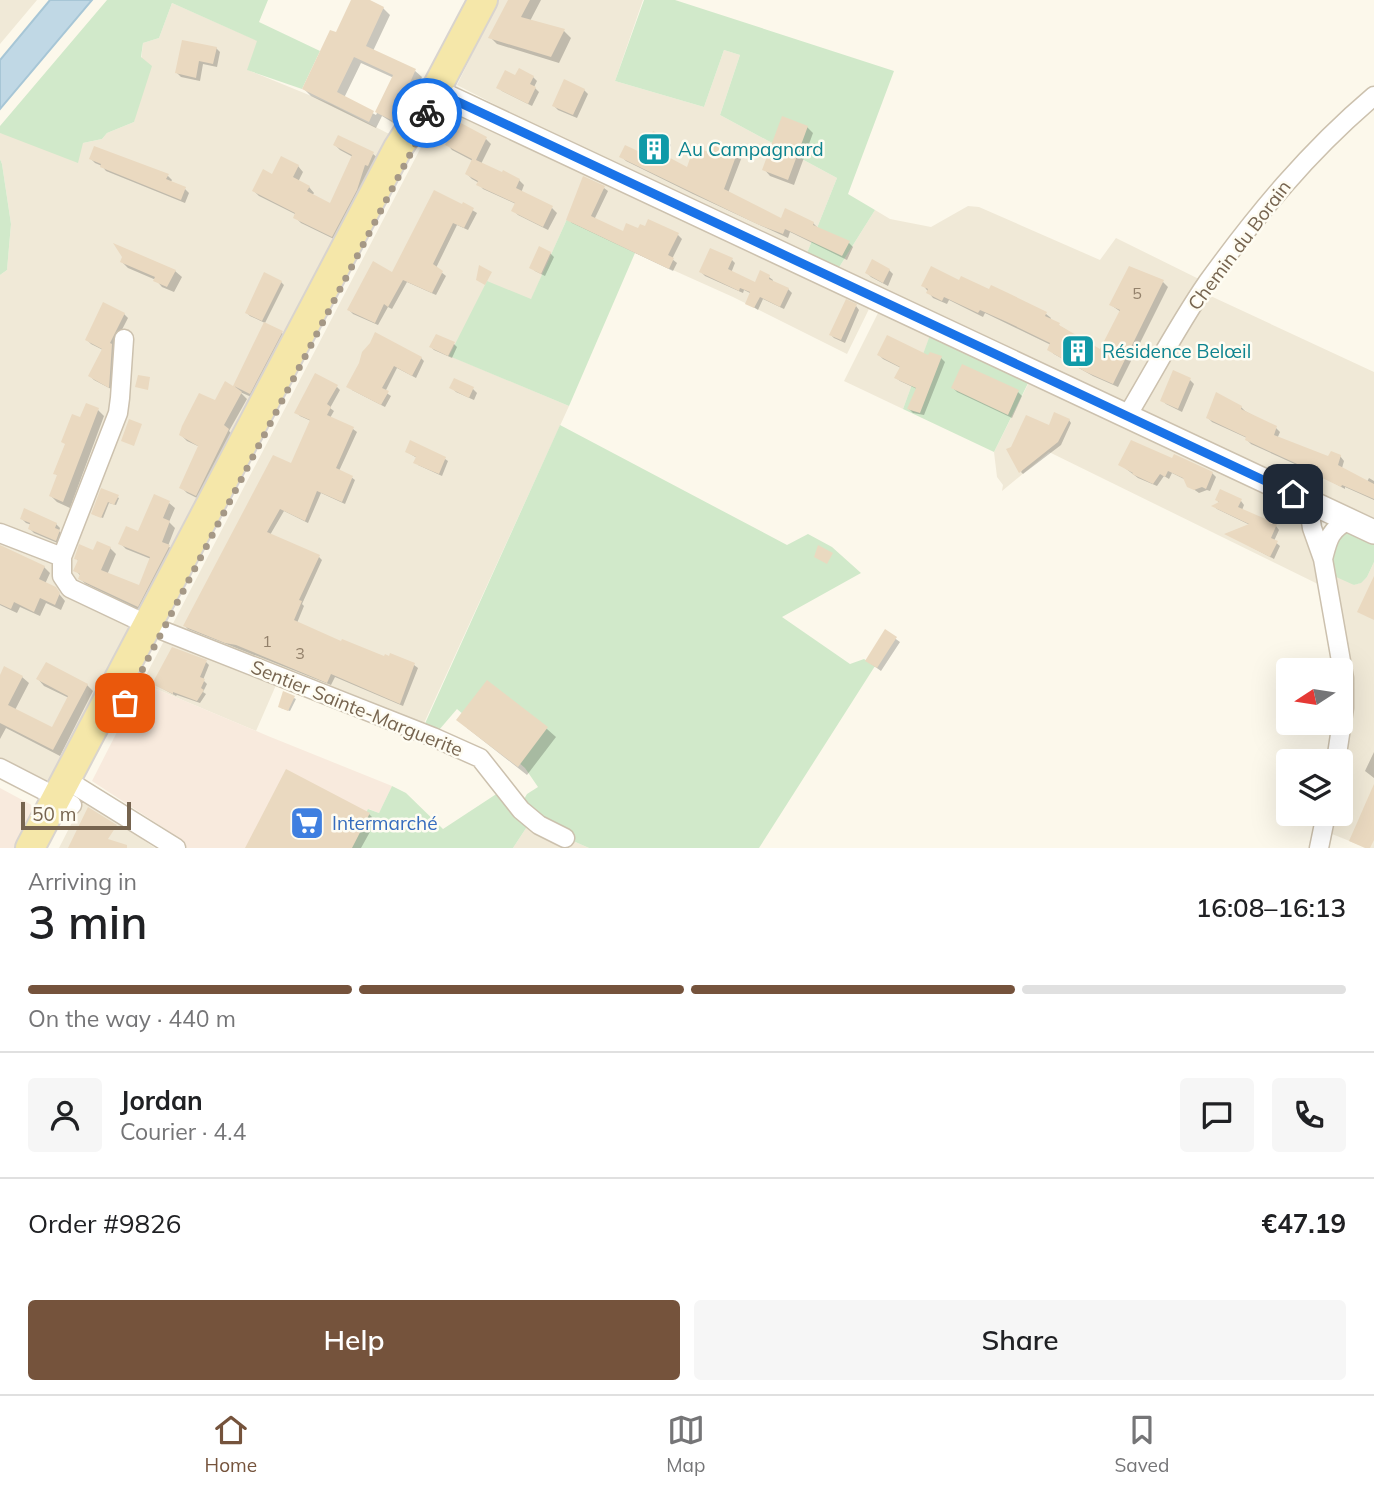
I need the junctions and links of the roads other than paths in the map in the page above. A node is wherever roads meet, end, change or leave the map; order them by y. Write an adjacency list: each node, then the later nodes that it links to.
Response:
1 (483, 0): 2 (main road)
2 (435, 91): 5 (street); 12 (main road)
3 (1374, 96): 5 (street, Chemin du Borain)
4 (124, 339): 10 (street)
5 (1128, 415): 6 (street)
6 (1308, 501): 7 (street); 11 (street)
7 (1349, 520): 8 (street); 11 (street)
8 (1374, 532)
9 (0, 533): 10 (street)
10 (62, 557): 12 (street, Sentier Sainte-Marguerite)
11 (1323, 559): 13 (street)
12 (154, 627): 15 (main road); 17 (street, Sentier Sainte-Marguerite)
13 (1338, 749)
14 (0, 768): 15 (street)
15 (69, 792): 18 (main road); 19 (main road); 20 (street)
16 (1324, 826): 21 (street)
17 (565, 838)
18 (30, 848)
19 (49, 848)
20 (176, 848)
21 (1319, 848)

